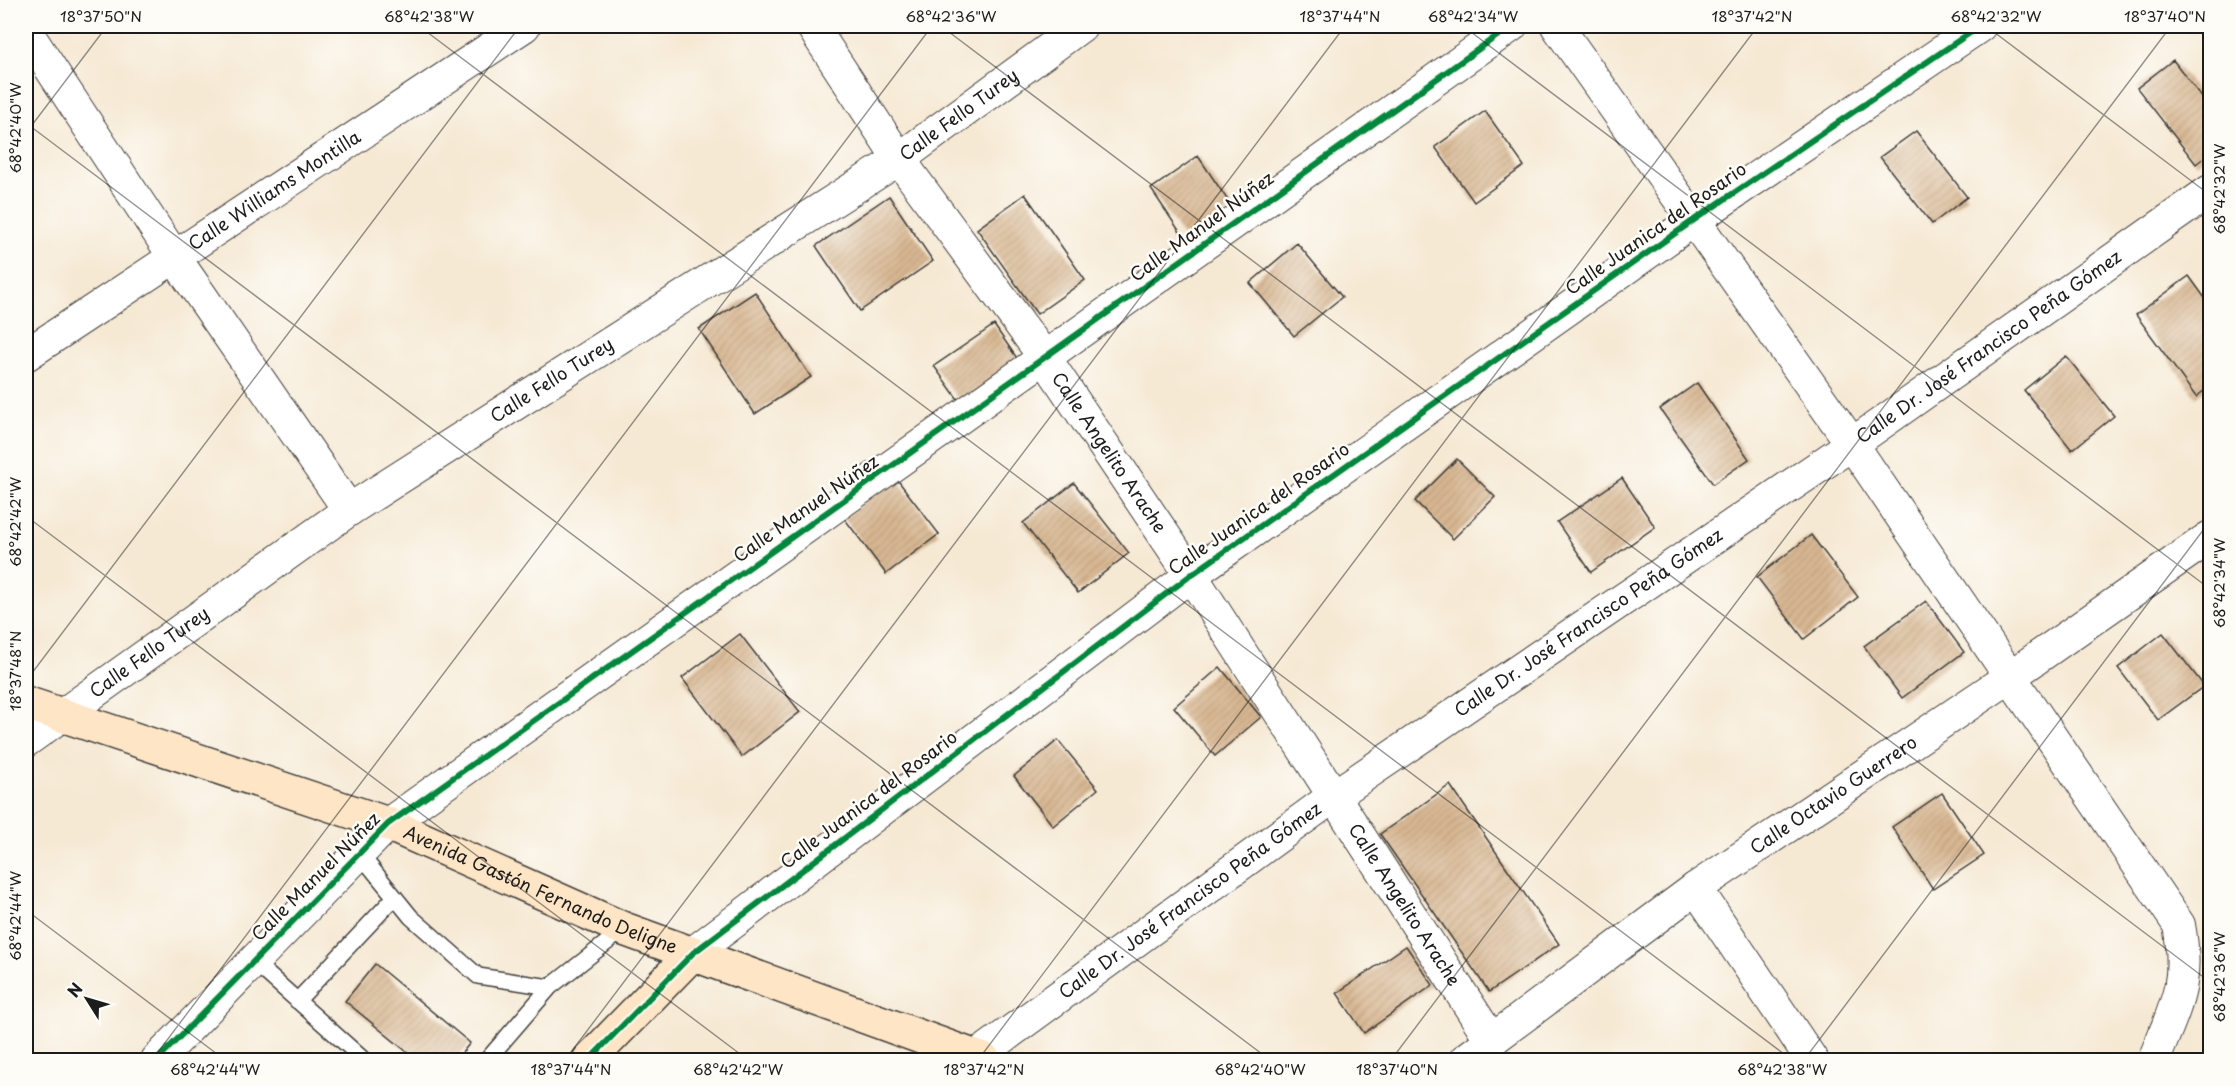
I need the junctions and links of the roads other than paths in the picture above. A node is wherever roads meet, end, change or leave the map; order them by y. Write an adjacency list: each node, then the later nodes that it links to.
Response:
1 (31, 26): 8 (street)
2 (524, 26): 12 (street, Calle Williams Montilla)
3 (812, 26): 9 (street, Calle Angelito Arache)
4 (1081, 26): 9 (street, Calle Fello Turey)
5 (1511, 26): 14 (street, Calle Manuel Núñez)
6 (1557, 26): 11 (street)
7 (1980, 26): 11 (street, Calle Juanica del Rosario)
8 (26, 30): 12 (street)
9 (899, 159): 14 (street, Calle Angelito Arache); 16 (street, Calle Fello Turey)
10 (2211, 191): 15 (street, Calle Dr. José Francisco Peña Gómez)
11 (1694, 220): 15 (street); 18 (street, Calle Juanica del Rosario)
12 (175, 258): 13 (street, Calle Williams Montilla); 16 (street)
13 (26, 355)
14 (1045, 358): 18 (street, Calle Angelito Arache); 24 (street, Calle Manuel Núñez)
15 (1852, 444): 19 (street); 23 (street, Calle Dr. José Francisco Peña Gómez)
16 (349, 510): 21 (street, Calle Fello Turey)
17 (2211, 537): 19 (street, Calle Octavio Guerrero)
18 (1191, 575): 23 (street, Calle Angelito Arache); 29 (street, Calle Juanica del Rosario)
19 (2011, 676): 26 (street, Calle Octavio Guerrero); 41 (street)
20 (26, 703): 21 (street, Avenida Gastón Fernando Deligne)
21 (61, 714): 22 (street, Calle Fello Turey); 24 (street, Avenida Gastón Fernando Deligne)
22 (26, 741)
23 (1334, 796): 33 (street, Calle Angelito Arache); 34 (street, Calle Dr. José Francisco Peña Gómez)
24 (388, 824): 25 (street, Calle Manuel Núñez); 28 (street, Avenida Gastón Fernando Deligne)
25 (360, 854): 27 (lane); 30 (street, Calle Manuel Núñez)
26 (1696, 888): 33 (street, Calle Octavio Guerrero); 40 (street)
27 (395, 897): 31 (lane); 32 (lane)
28 (624, 929): 29 (street, Avenida Gastón Fernando Deligne); 31 (lane)
29 (693, 953): 34 (street, Avenida Gastón Fernando Deligne); 38 (street, Calle Juanica del Rosario)
30 (254, 962): 32 (lane); 35 (street, Calle Manuel Núñez)
31 (550, 987): 37 (lane)
32 (297, 1001): 36 (lane)
33 (1492, 1041): 39 (street, Calle Octavio Guerrero)
34 (977, 1059)
35 (157, 1060)
36 (364, 1060)
37 (487, 1060)
38 (589, 1060)
39 (1465, 1060)
40 (1812, 1060)
41 (2154, 1060)

